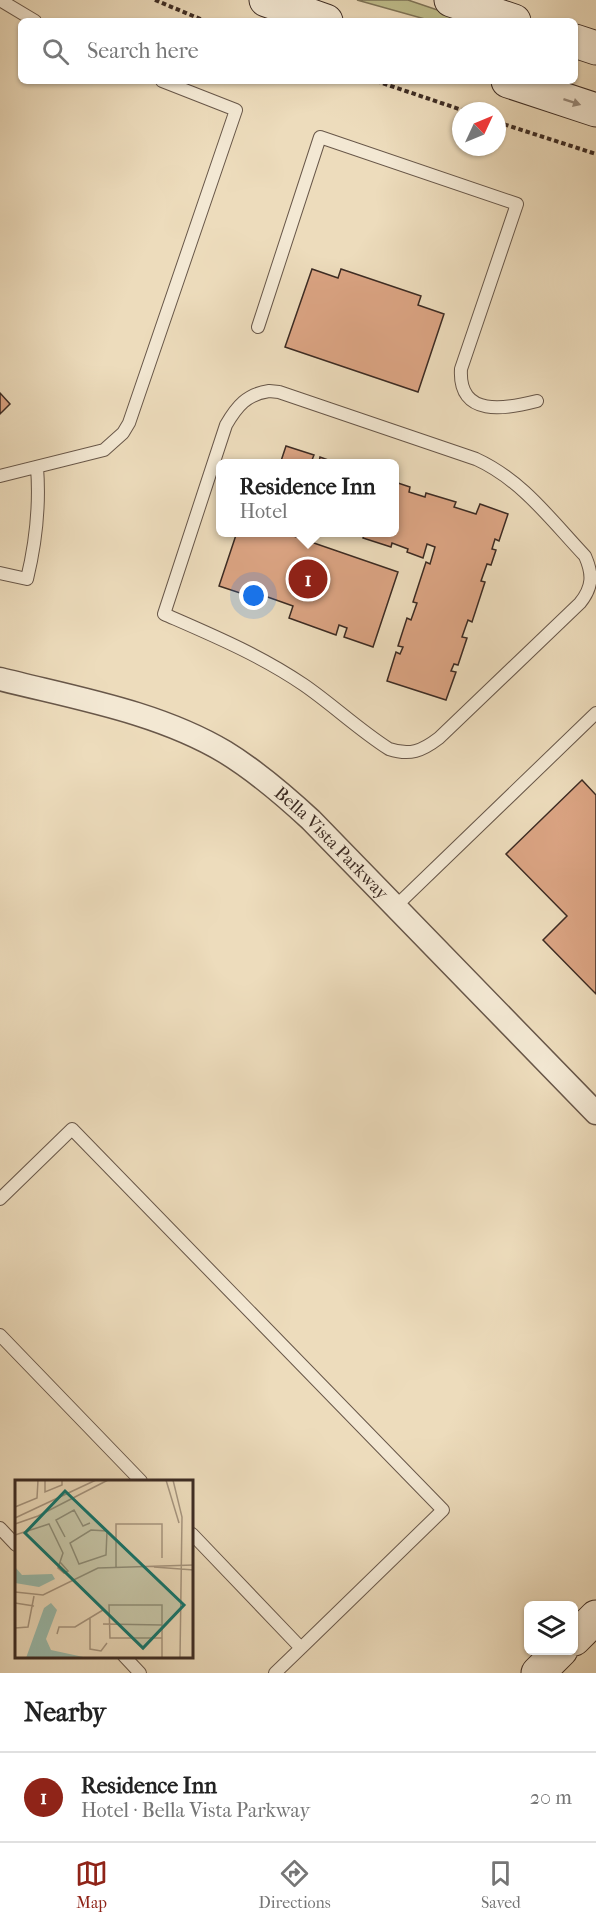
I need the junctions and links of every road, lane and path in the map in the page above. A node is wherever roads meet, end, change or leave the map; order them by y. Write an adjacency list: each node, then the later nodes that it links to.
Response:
1 (0, 0): 5 (lane)
2 (155, 0): 6 (path)
3 (266, 0): 7 (main road)
4 (451, 0): 8 (main road)
5 (30, 18)
6 (198, 18)
7 (317, 18)
8 (505, 18)
9 (578, 42): 10 (main road)
10 (596, 48)
11 (170, 84): 20 (lane)
12 (385, 84): 14 (path)
13 (517, 84): 15 (main road, one-way to 15)
14 (452, 107)
15 (596, 110)
16 (506, 125): 17 (path)
17 (596, 154)
18 (258, 327): 19 (lane)
19 (537, 402)
20 (37, 467): 21 (lane); 22 (lane)
21 (0, 476)
22 (0, 573)
23 (164, 614): 23 (lane)
24 (0, 679): 26 (street, Bella Vista Parkway)
25 (596, 713): 26 (lane)
26 (395, 907): 27 (street, Bella Vista Parkway)
27 (596, 1113)
28 (0, 1199): 36 (lane)
29 (0, 1335): 30 (lane)
30 (140, 1480)
31 (0, 1528): 33 (lane)
32 (194, 1536): 36 (lane)
33 (15, 1544)
34 (596, 1617): 35 (main road)
35 (578, 1634)
36 (302, 1648): 40 (lane)
37 (556, 1655): 41 (main road)
38 (126, 1658): 39 (lane)
39 (140, 1673)
40 (275, 1673)
41 (538, 1673)

